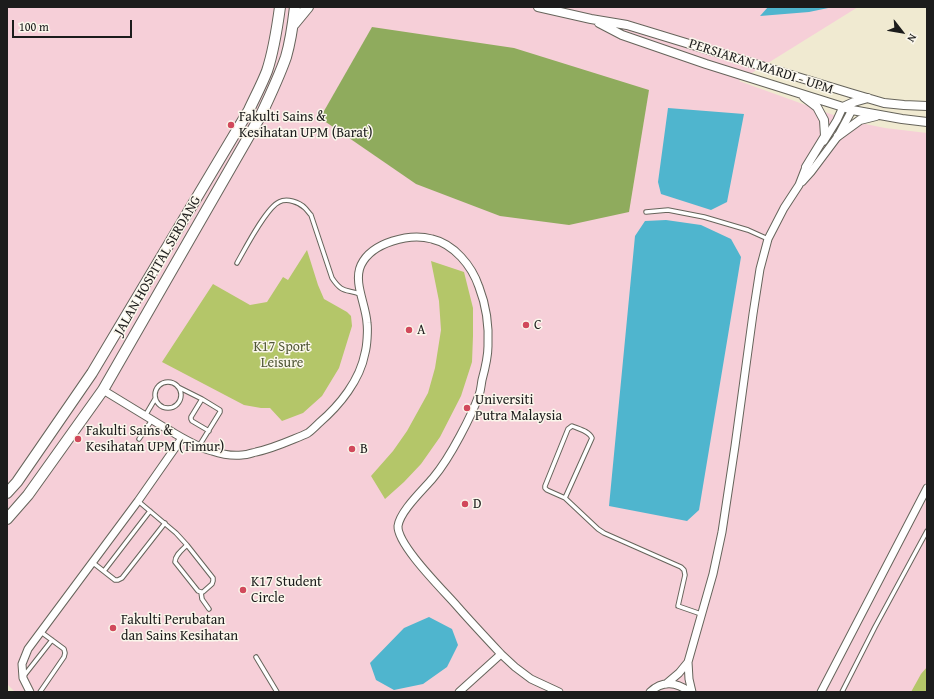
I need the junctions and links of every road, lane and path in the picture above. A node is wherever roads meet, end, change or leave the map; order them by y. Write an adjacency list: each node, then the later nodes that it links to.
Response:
1 (280, 7): 31 (main road, JALAN HOSPITAL SERDANG)
2 (295, 7): 6 (main road, JALAN HOSPITAL SERDANG)
3 (308, 7): 6 (main road)
4 (538, 7): 5 (street, PERSIARAN MARDI - UPM)
5 (591, 19): 7 (street, PERSIARAN MARDI - UPM); 8 (street, PERSIARAN MARDI - UPM)
6 (293, 24): 22 (main road, JALAN HOSPITAL SERDANG)
7 (838, 90): 9 (street, PERSIARAN MARDI - UPM); 11 (street)
8 (799, 93): 11 (street, PERSIARAN MARDI - UPM); 15 (street)
9 (868, 98): 10 (street, PERSIARAN MARDI - UPM); 11 (street)
10 (927, 106)
11 (848, 107): 12 (street, PERSIARAN MARDI - UPM); 14 (street); 15 (street)
12 (881, 115): 13 (street, PERSIARAN MARDI - UPM); 14 (street)
13 (927, 122)
14 (838, 136): 16 (street)
15 (806, 167): 16 (street)
16 (799, 185): 18 (street)
17 (646, 212): 18 (lane)
18 (768, 240): 43 (street)
19 (237, 264): 20 (lane)
20 (362, 294): 29 (street); 46 (street)
21 (178, 388): 23 (lane); 23 (lane); 24 (lane)
22 (103, 390): 25 (street); 35 (main road, JALAN HOSPITAL SERDANG)
23 (155, 399): 25 (lane)
24 (202, 399): 26 (lane); 26 (lane)
25 (149, 418): 27 (street); 28 (lane)
26 (209, 431): 29 (lane)
27 (182, 438): 29 (street); 33 (street)
28 (139, 439)
29 (199, 446)
30 (927, 488): 58 (street)
31 (7, 493)
32 (564, 498): 32 (lane); 43 (lane)
33 (138, 501): 34 (lane); 39 (street)
34 (150, 511): 36 (lane); 40 (lane)
35 (7, 519)
36 (164, 523): 38 (lane); 40 (lane)
37 (927, 531): 59 (lane)
38 (187, 545): 41 (lane); 41 (lane)
39 (92, 562): 40 (lane); 44 (street)
40 (104, 571)
41 (201, 592): 42 (lane)
42 (209, 609)
43 (701, 614): 48 (street)
44 (41, 632): 45 (lane); 49 (street)
45 (52, 640): 49 (lane); 52 (lane)
46 (501, 654): 54 (street); 55 (street)
47 (256, 657): 53 (lane)
48 (688, 662): 50 (street); 57 (street)
49 (23, 678): 51 (street)
50 (666, 684): 56 (street); 57 (street)
51 (30, 692)
52 (40, 692)
53 (277, 692)
54 (459, 692)
55 (559, 692)
56 (650, 692)
57 (691, 692)
58 (821, 692)
59 (842, 692)

